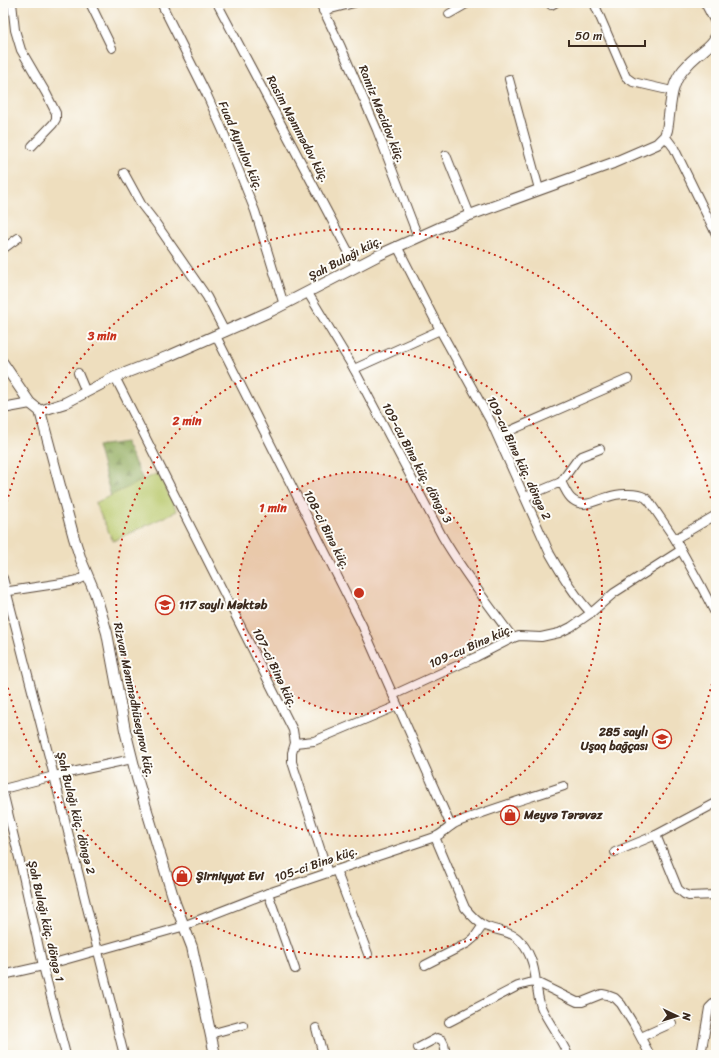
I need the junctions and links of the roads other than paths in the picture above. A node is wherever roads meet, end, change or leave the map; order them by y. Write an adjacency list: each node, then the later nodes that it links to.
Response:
1 (12, 3): 18 (street)
2 (90, 3): 14 (street)
3 (161, 3): 30 (street, Fuad Aynulov küç.)
4 (218, 3): 28 (street, Rasim Məmmədov küç.)
5 (320, 3): 10 (street, Ramiz Məcidov küç.)
6 (354, 3): 10 (street)
7 (468, 3): 11 (street)
8 (594, 3): 16 (street)
9 (706, 3): 12 (street)
10 (324, 11): 24 (street, Ramiz Məcidov küç.)
11 (449, 14)
12 (716, 22)
13 (716, 36): 16 (street)
14 (112, 48)
15 (509, 79): 21 (street)
16 (672, 92): 17 (street)
17 (665, 136): 21 (street, Şah Bulağı küç.); 23 (street)
18 (32, 146)
19 (446, 155): 22 (street)
20 (124, 173): 32 (street, 108-ci Binə küç.)
21 (539, 189): 22 (street, Şah Bulağı küç.)
22 (470, 215): 24 (street, Şah Bulağı küç.)
23 (716, 234)
24 (418, 237): 26 (street, Şah Bulağı küç.)
25 (18, 238): 27 (street)
26 (397, 246): 28 (street, Şah Bulağı küç.); 31 (street, 109-cu Binə küç. döngə 2)
27 (3, 249)
28 (356, 266): 29 (street, Şah Bulağı küç.)
29 (308, 292): 30 (street, Şah Bulağı küç.); 34 (street, 109-cu Binə küç. döngə 3)
30 (284, 305): 32 (street, Şah Bulağı küç.)
31 (440, 330): 34 (street); 42 (street, 109-cu Binə küç. döngə 2)
32 (220, 334): 36 (street, Şah Bulağı küç.); 55 (street, 108-ci Binə küç.)
33 (3, 363): 39 (street)
34 (354, 369): 54 (street, 109-cu Binə küç. döngə 3)
35 (78, 373): 38 (street)
36 (115, 377): 38 (street, Şah Bulağı küç.); 57 (street, 107-ci Binə küç.)
37 (628, 379): 42 (street)
38 (86, 392): 41 (street, Şah Bulağı küç.)
39 (30, 403): 40 (street); 41 (street)
40 (3, 408)
41 (40, 411): 49 (street, Rizvan Məmmədhüseynov küç.)
42 (498, 436): 45 (street, 109-cu Binə küç. döngə 2)
43 (600, 448): 44 (street)
44 (561, 482): 45 (street); 47 (street)
45 (525, 497): 52 (street, 109-cu Binə küç. döngə 2)
46 (716, 515): 47 (street)
47 (675, 540): 48 (street)
48 (681, 550): 52 (street, 109-cu Binə küç.); 53 (street)
49 (87, 576): 51 (street); 58 (street, Rizvan Məmmədhüseynov küç.)
50 (3, 578): 51 (street, Şah Bulağı küç. döngə 2)
51 (5, 592): 59 (street, Şah Bulağı küç. döngə 2)
52 (591, 613): 54 (street, 109-cu Binə küç.)
53 (716, 615)
54 (513, 638): 55 (street, 109-cu Binə küç.)
55 (393, 695): 56 (street, 108-ci Binə küç.)
56 (397, 706): 57 (street); 64 (street, 108-ci Binə küç.)
57 (295, 743): 69 (street, 107-ci Binə küç.)
58 (132, 759): 59 (street); 73 (street, Rizvan Məmmədhüseynov küç.)
59 (54, 776): 61 (street); 74 (street, Şah Bulağı küç. döngə 2)
60 (564, 786): 64 (street, 105-ci Binə küç.)
61 (3, 789)
62 (3, 792): 77 (street, Şah Bulağı küç. döngə 1)
63 (716, 803): 65 (street)
64 (451, 826): 66 (street, 105-ci Binə küç.)
65 (656, 834): 67 (street); 71 (street)
66 (435, 837): 68 (street, 105-ci Binə küç.); 72 (street)
67 (615, 852)
68 (336, 870): 69 (street, 105-ci Binə küç.); 75 (street)
69 (328, 872): 70 (street, 105-ci Binə küç.)
70 (268, 893): 73 (street, 105-ci Binə küç.); 78 (street)
71 (716, 895)
72 (483, 925): 76 (street); 80 (street)
73 (184, 926): 74 (street, 105-ci Binə küç.); 86 (street, Rizvan Məmmədhüseynov küç.)
74 (98, 950): 77 (street, 105-ci Binə küç.); 90 (street, Şah Bulağı küç. döngə 2)
75 (368, 954)
76 (425, 965)
77 (43, 966): 79 (street, 105-ci Binə küç.); 89 (street, Şah Bulağı küç. döngə 1)
78 (296, 969)
79 (3, 975)
80 (536, 982): 82 (street); 87 (street); 94 (street)
81 (716, 1004): 96 (street)
82 (449, 1022)
83 (672, 1023): 87 (street)
84 (243, 1026): 86 (street)
85 (316, 1028): 92 (street)
86 (210, 1034): 91 (street, Rizvan Məmmədhüseynov küç.)
87 (641, 1037): 95 (street)
88 (418, 1048): 93 (street)
89 (66, 1055)
90 (124, 1055)
91 (215, 1055)
92 (323, 1055)
93 (446, 1055)
94 (568, 1055)
95 (650, 1055)
96 (701, 1055)

